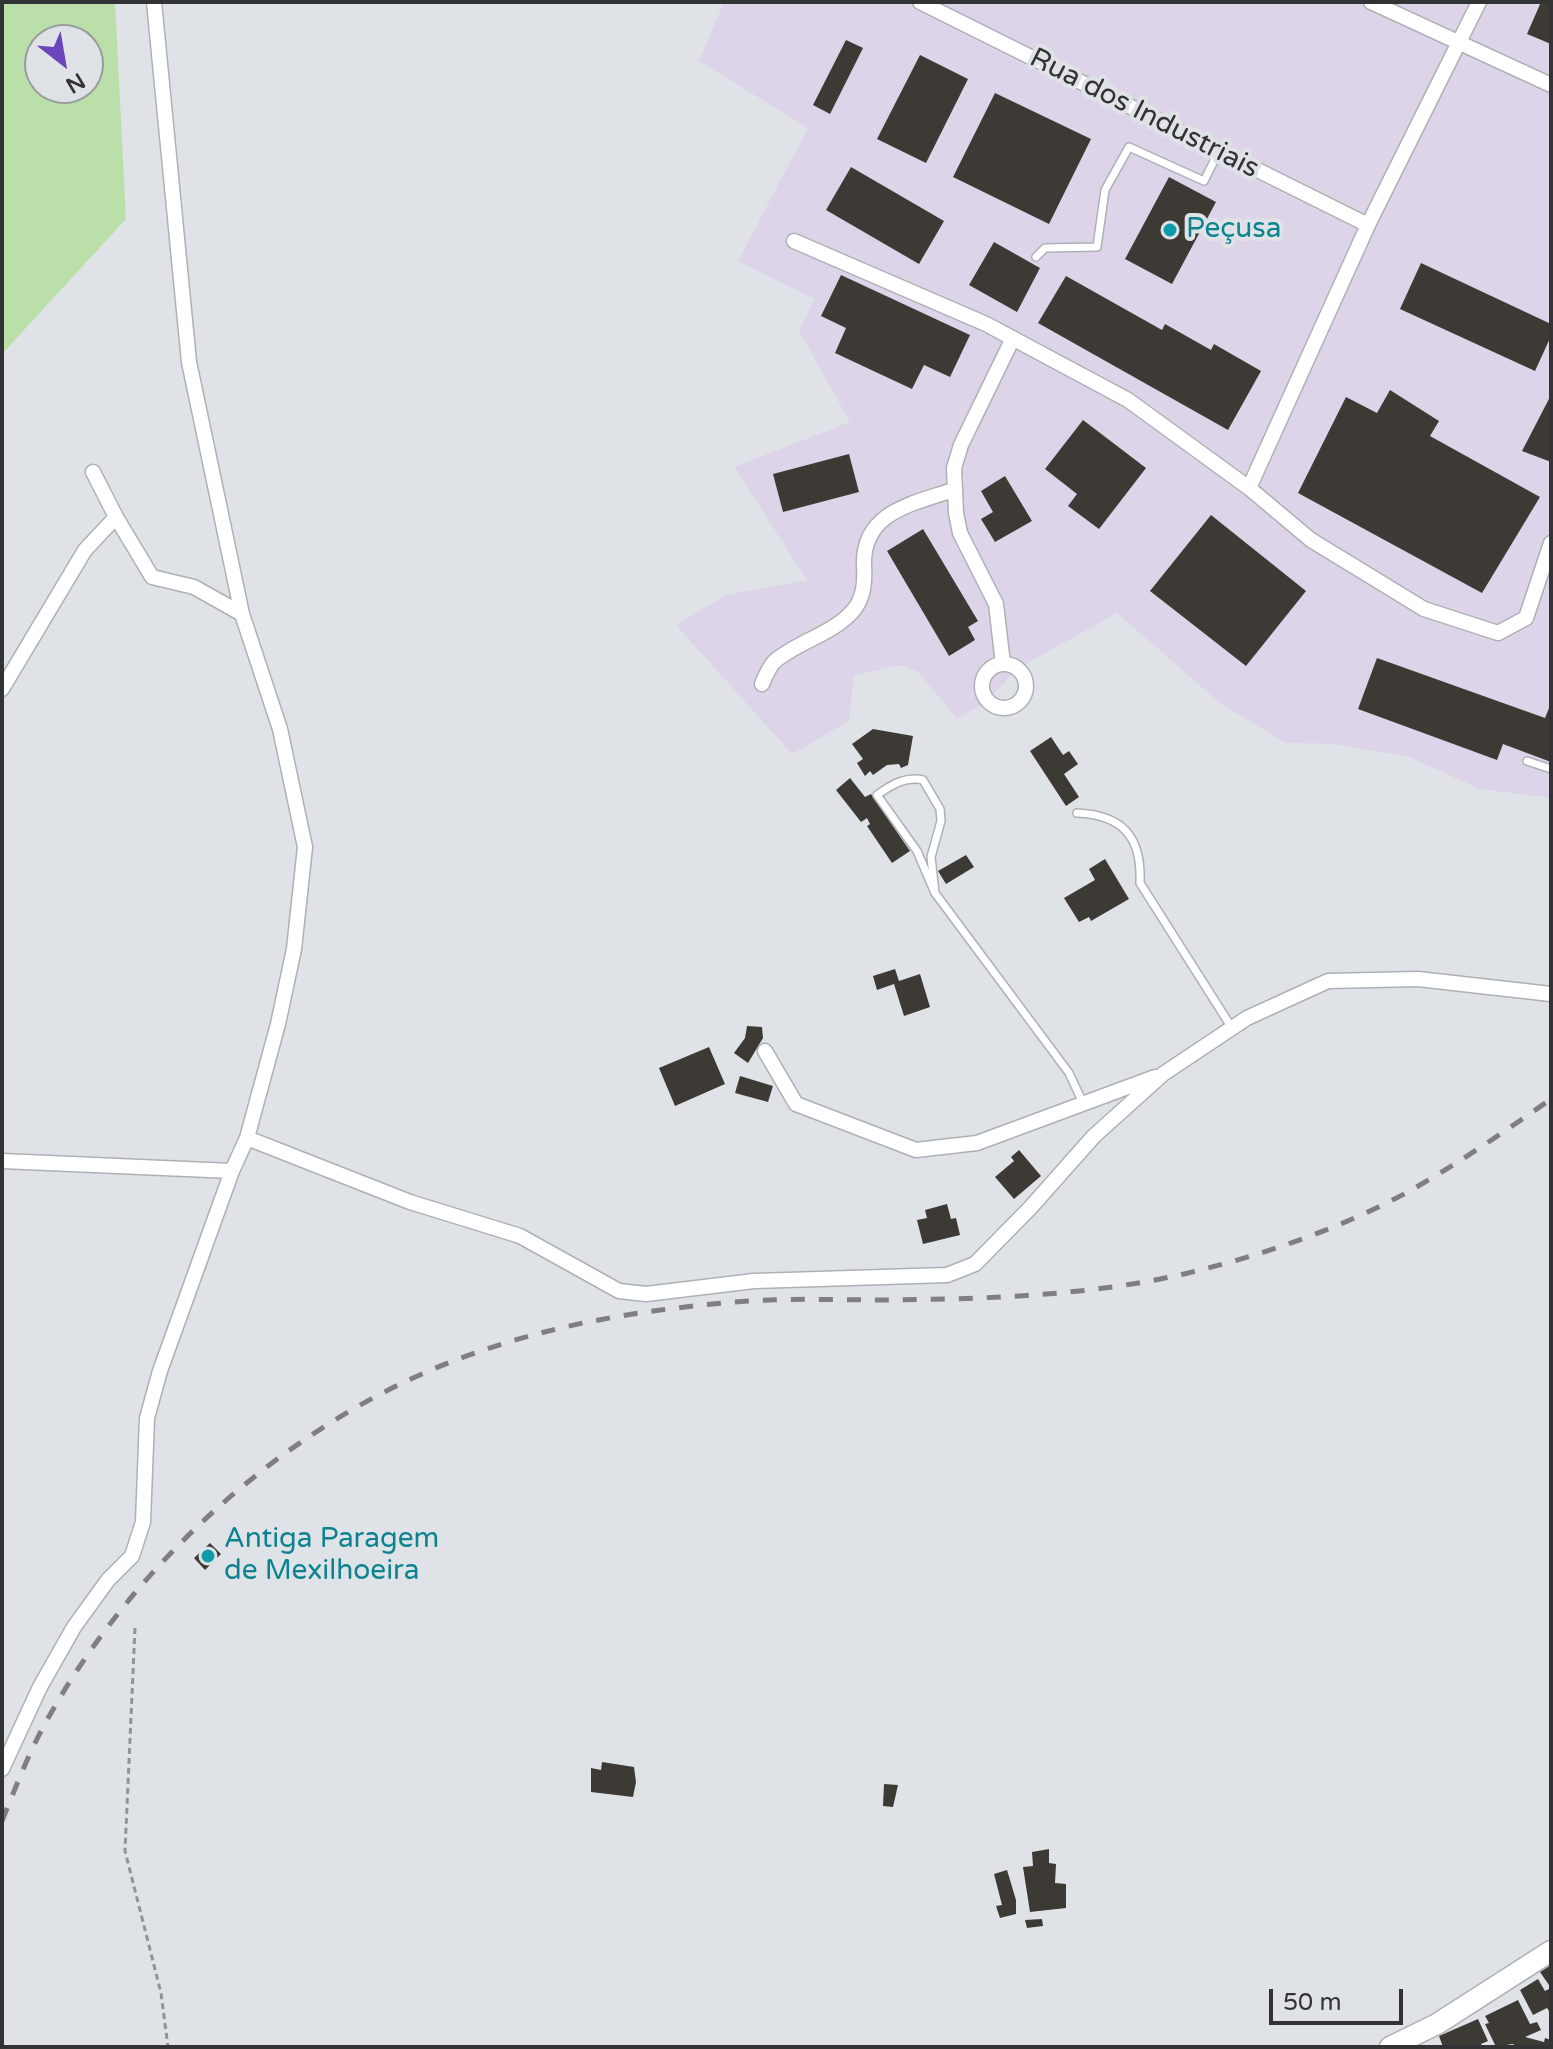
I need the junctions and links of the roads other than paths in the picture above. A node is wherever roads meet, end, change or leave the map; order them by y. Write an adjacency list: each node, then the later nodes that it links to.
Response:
1 (154, 2): 17 (street)
2 (920, 2): 7 (street, Rua dos Industriais)
3 (1371, 2): 5 (street)
4 (1479, 2): 5 (street)
5 (1460, 44): 6 (street); 8 (street)
6 (1551, 85)
7 (1219, 151): 8 (street, Rua dos Industriais); 10 (lane)
8 (1368, 225): 13 (street)
9 (794, 241): 11 (street)
10 (1036, 257)
11 (1013, 338): 13 (street); 14 (street)
12 (93, 472): 15 (street)
13 (1249, 488): 16 (street)
14 (953, 490): 18 (street); 19 (street)
15 (116, 517): 17 (street); 20 (street)
16 (1551, 543)
17 (242, 614): 30 (street)
18 (1003, 664)
19 (762, 684)
20 (2, 689)
21 (1527, 761): 22 (lane)
22 (1551, 769)
23 (1077, 813): 26 (lane)
24 (935, 893): 24 (lane); 29 (lane)
25 (1551, 994): 26 (street)
26 (1232, 1028): 28 (street)
27 (765, 1051): 29 (street)
28 (1163, 1074): 29 (street); 30 (street)
29 (1083, 1103)
30 (247, 1138): 32 (street)
31 (2, 1161): 32 (street)
32 (232, 1171): 33 (street)
33 (2, 1769)
34 (1551, 1951): 35 (main road)
35 (1390, 2047)

